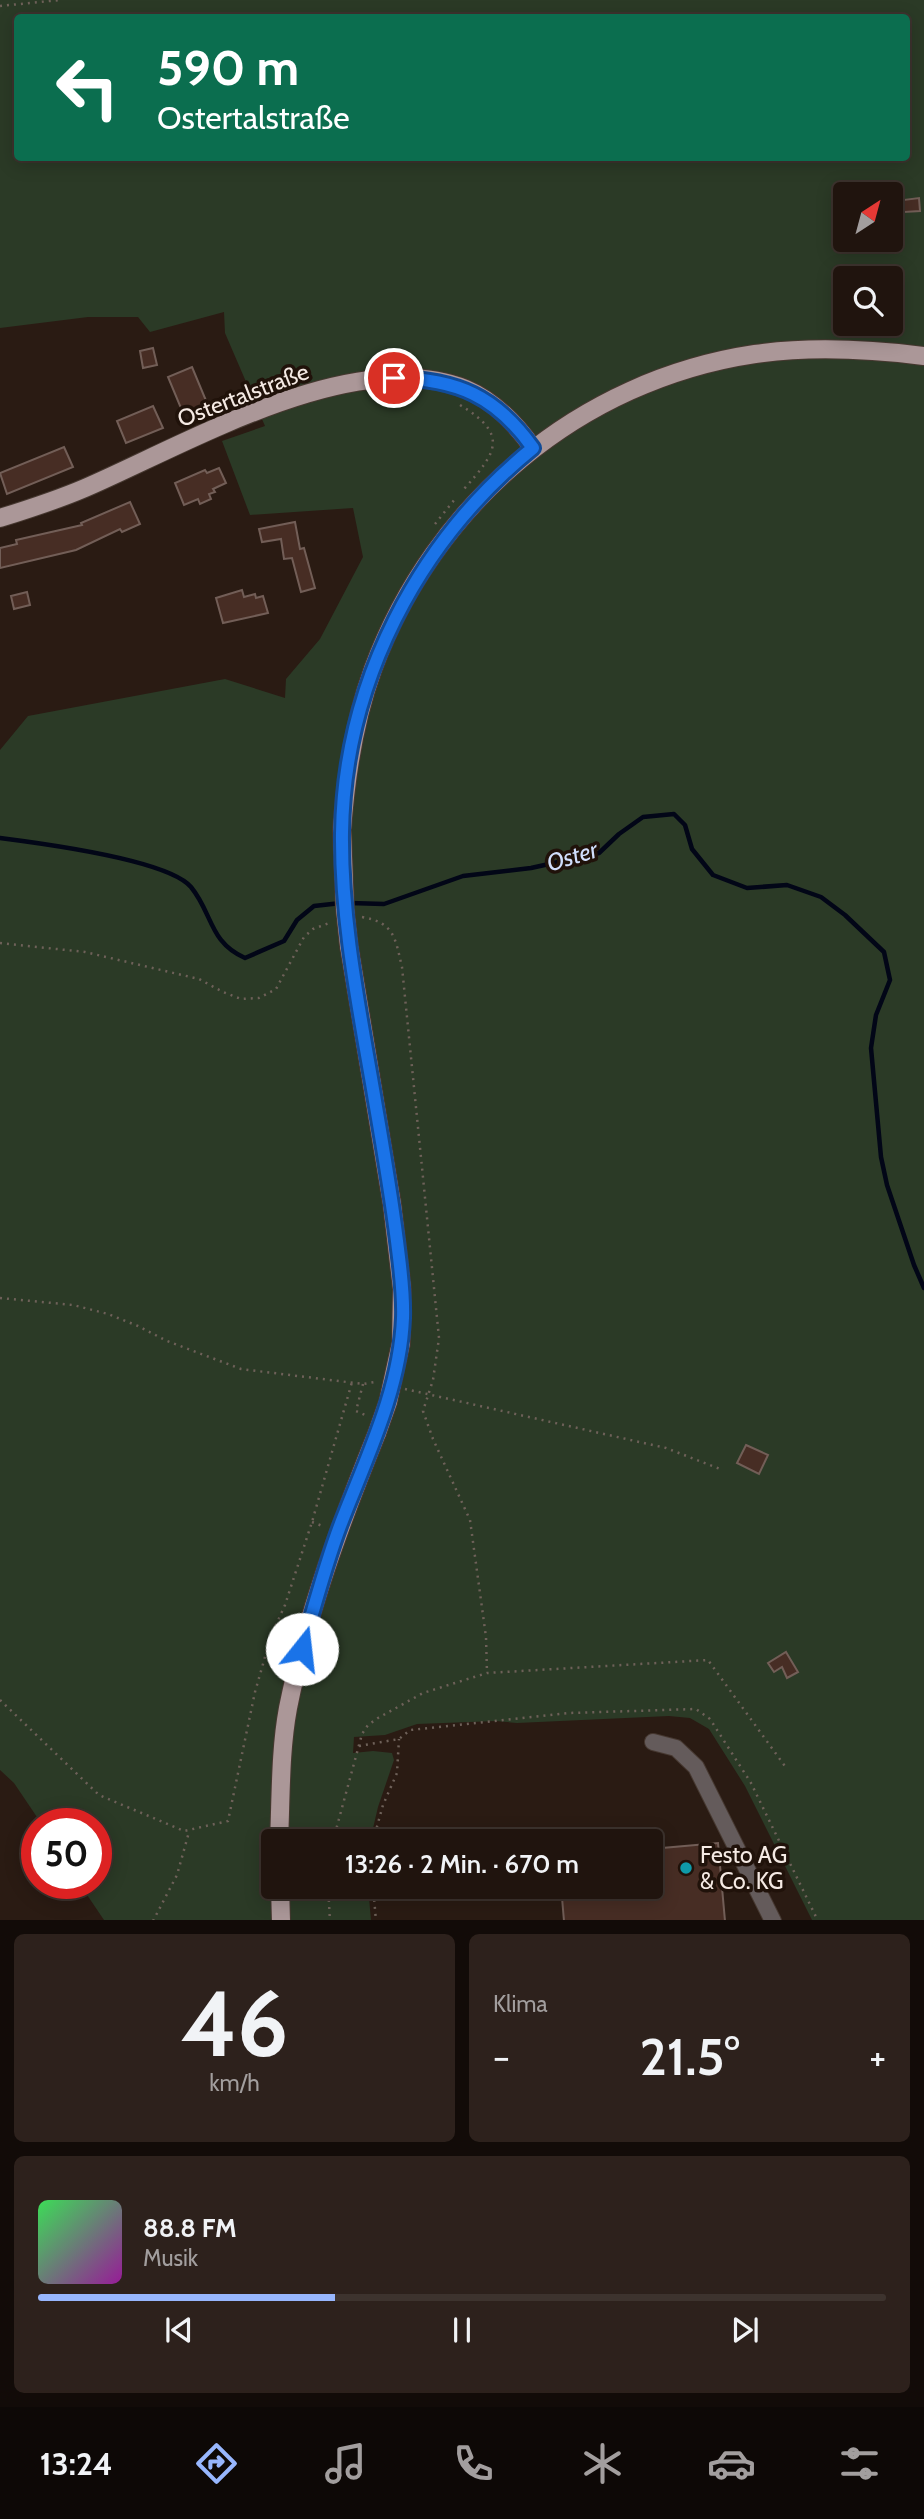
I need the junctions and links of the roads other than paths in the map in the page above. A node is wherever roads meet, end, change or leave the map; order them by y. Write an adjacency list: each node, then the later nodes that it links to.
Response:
1 (924, 356): 2 (main road)
2 (533, 448): 3 (main road, Ostertalstraße); 5 (main road, bridge)
3 (0, 518)
4 (653, 1742): 8 (lane)
5 (279, 1829)
6 (280, 1899): 7 (main road)
7 (281, 1920)
8 (774, 1920)

